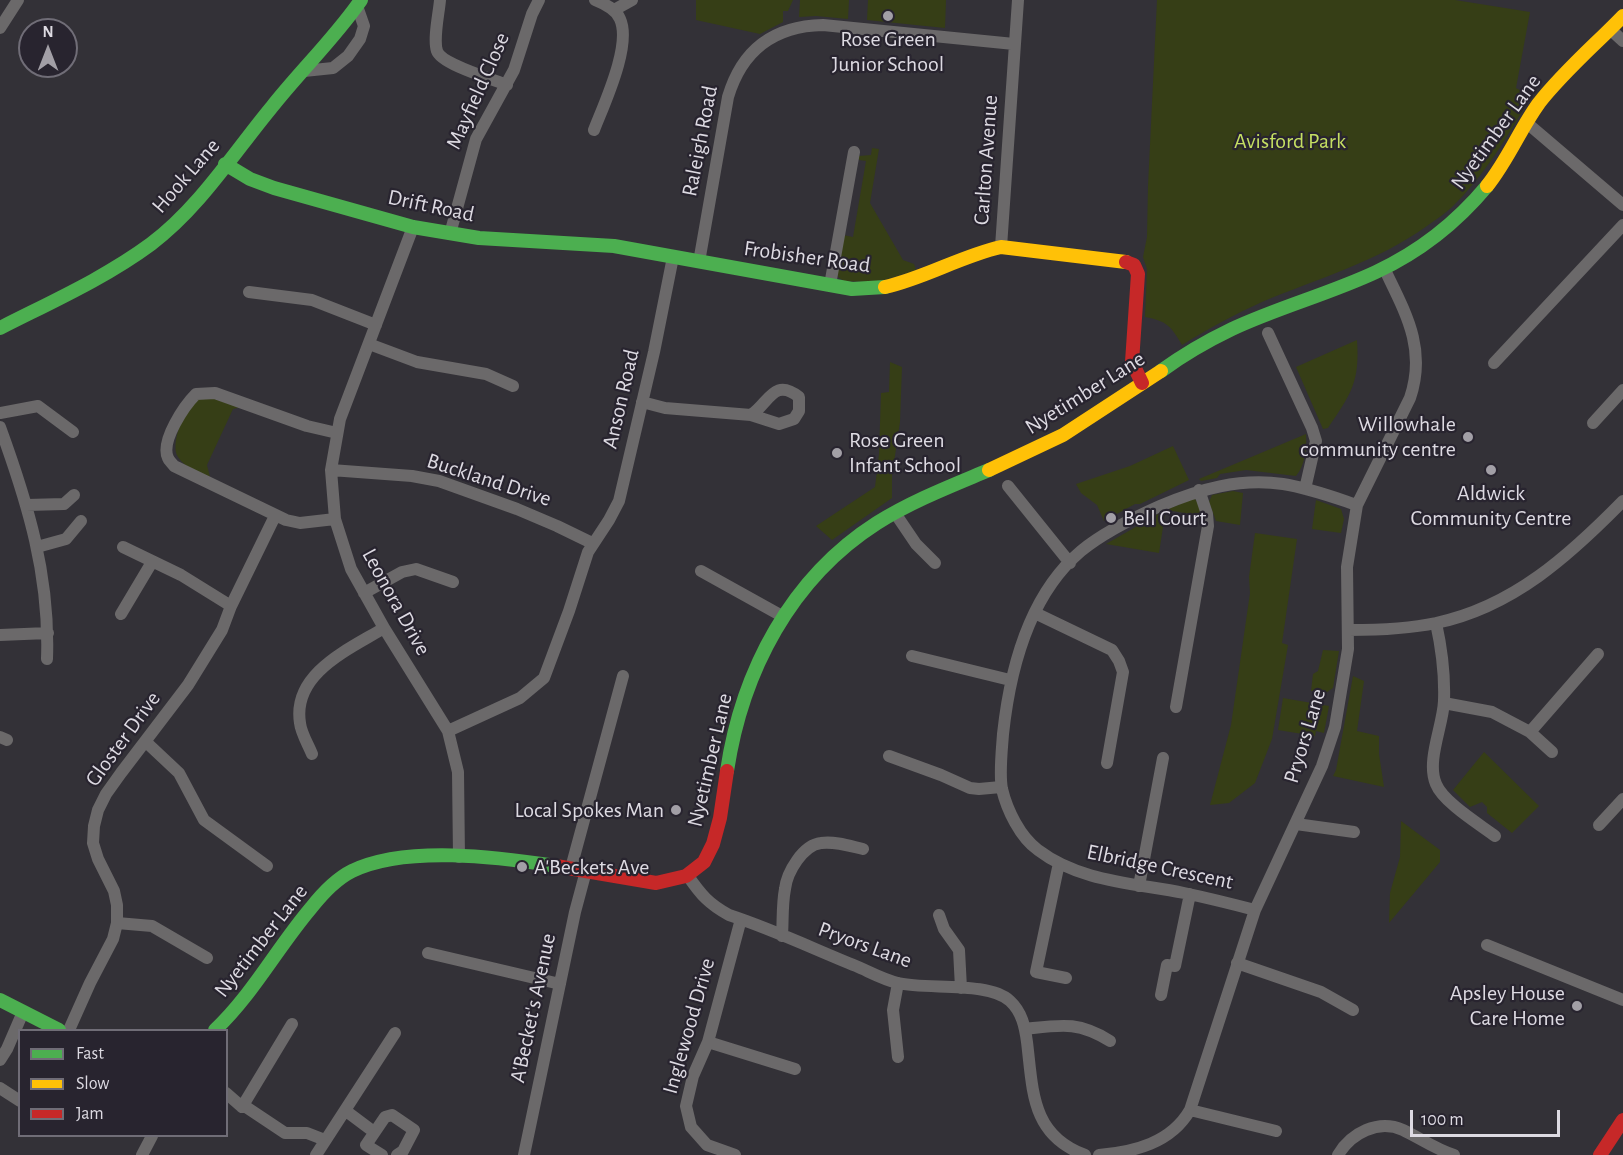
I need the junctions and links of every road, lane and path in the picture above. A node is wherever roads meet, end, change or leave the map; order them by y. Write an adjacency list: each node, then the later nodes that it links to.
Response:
1 (18, 0): 10 (street)
2 (440, 0): 15 (street)
3 (539, 0): 15 (street, Mayfield Close)
4 (595, 0): 8 (street)
5 (632, 0): 8 (street)
6 (1018, 0): 13 (street, Carlton Avenue)
7 (359, 3): 14 (street, Hook Lane); 14 (street)
8 (614, 10): 17 (street)
9 (1623, 16): 11 (street, Nyetimber Lane)
10 (0, 28)
11 (1610, 29): 12 (street); 16 (street, Nyetimber Lane)
12 (1623, 41)
13 (1014, 44): 24 (street, Carlton Avenue); 27 (street, Raleigh Road)
14 (304, 71): 19 (street, Hook Lane)
15 (507, 85): 23 (street, Mayfield Close)
16 (1527, 123): 20 (street); 28 (street, Nyetimber Lane)
17 (594, 130)
18 (854, 152): 29 (street)
19 (225, 164): 22 (street, Drift Road); 32 (street, Hook Lane)
20 (1623, 205)
21 (1623, 225): 35 (street)
22 (413, 227): 23 (street, Drift Road); 31 (street, Leonora Drive)
23 (450, 234): 25 (street, Drift Road)
24 (1001, 247): 29 (street, Frobisher Road); 36 (street, Carlton Avenue)
25 (637, 250): 26 (street, Frobisher Road)
26 (674, 257): 27 (street, Frobisher Road); 39 (street, Anson Road)
27 (699, 262): 29 (street, Frobisher Road)
28 (1383, 268): 36 (street, Nyetimber Lane); 53 (street, Pryors Lane)
29 (830, 285)
30 (249, 292): 31 (street)
31 (376, 325): 34 (street, Leonora Drive)
32 (0, 328)
33 (1268, 333): 48 (street)
34 (369, 344): 37 (street); 45 (street, Leonora Drive)
35 (1494, 363)
36 (1142, 383): 54 (street, Nyetimber Lane)
37 (513, 386)
38 (1623, 390): 42 (street)
39 (642, 402): 41 (street); 58 (street, Anson Road)
40 (0, 414): 44 (street)
41 (751, 415)
42 (1593, 423)
43 (0, 427): 52 (street)
44 (73, 432)
45 (337, 433): 46 (street, Leonora Drive); 55 (street)
46 (331, 470): 56 (street, Leonora Drive); 58 (street, Buckland Drive)
47 (1008, 486): 63 (street)
48 (1305, 489): 49 (street, Elbridge Crescent); 53 (street, Elbridge Crescent)
49 (1199, 490): 63 (street, Elbridge Crescent); 82 (street)
50 (74, 495): 52 (street)
51 (1623, 501): 71 (street)
52 (27, 505): 59 (street)
53 (1357, 505): 73 (street, Pryors Lane)
54 (895, 513): 62 (street); 70 (street, Nyetimber Lane)
55 (275, 516): 56 (street); 67 (street, Gloster Drive)
56 (335, 519): 66 (street, Leonora Drive)
57 (81, 520): 59 (street)
58 (592, 543): 83 (street, Anson Road)
59 (37, 547): 74 (street)
60 (123, 547): 61 (street)
61 (152, 562): 67 (street); 69 (street)
62 (935, 563)
63 (1070, 563): 68 (street, Elbridge Crescent)
64 (701, 571): 70 (street)
65 (453, 582): 66 (street)
66 (364, 593): 72 (street, Leonora Drive)
67 (231, 606): 85 (street, Gloster Drive)
68 (1035, 613): 80 (street, Elbridge Crescent); 90 (street)
69 (121, 614)
70 (782, 616): 103 (street, Nyetimber Lane)
71 (1436, 623): 73 (street); 81 (street)
72 (384, 628): 83 (street, Leonora Drive); 87 (street)
73 (1349, 630): 93 (street, Pryors Lane)
74 (48, 633): 75 (street); 78 (street)
75 (0, 635)
76 (1598, 654): 84 (street)
77 (912, 656): 80 (street)
78 (47, 659)
79 (623, 676): 101 (street)
80 (1010, 680): 91 (street, Elbridge Crescent)
81 (1444, 703): 84 (street); 96 (street)
82 (1176, 707)
83 (448, 731): 98 (street, Leonora Drive)
84 (1530, 732): 86 (street)
85 (146, 742): 100 (street); 109 (street, Gloster Drive)
86 (1552, 752)
87 (312, 753)
88 (889, 756): 91 (street)
89 (1163, 758): 104 (street)
90 (1107, 763)
91 (1001, 787): 99 (street, Elbridge Crescent)
92 (1623, 799): 94 (street)
93 (1296, 824): 95 (street); 106 (street, Pryors Lane)
94 (1599, 825)
95 (1354, 832)
96 (1495, 836)
97 (863, 849): 110 (street)
98 (459, 857): 101 (street, Nyetimber Lane); 127 (street, Nyetimber Lane)
99 (1059, 863): 104 (street, Elbridge Crescent); 115 (street)
100 (267, 866)
101 (571, 868): 102 (street, Nyetimber Lane)
102 (586, 871): 103 (street, Nyetimber Lane); 117 (street, A'Becket's Avenue)
103 (688, 876): 108 (street, Pryors Lane)
104 (1139, 886): 105 (street, Elbridge Crescent)
105 (1190, 894): 106 (street, Elbridge Crescent); 119 (street)
106 (1255, 910): 114 (street, Pryors Lane)
107 (939, 915): 118 (street)
108 (741, 919): 110 (street, Pryors Lane); 131 (street, Inglewood Drive)
109 (117, 922): 113 (street); 126 (street, Gloster Drive)
110 (782, 936): 116 (street, Pryors Lane)
111 (1487, 945): 121 (street)
112 (428, 953): 117 (street)
113 (207, 958)
114 (1237, 963): 122 (street); 139 (street, Pryors Lane)
115 (1066, 978)
116 (898, 983): 118 (street, Pryors Lane); 132 (street)
117 (560, 984): 151 (street, A'Becket's Avenue)
118 (961, 988): 128 (street, Pryors Lane)
119 (1161, 995)
120 (0, 1000): 123 (street)
121 (1623, 1000)
122 (1353, 1010)
123 (23, 1012): 125 (street); 133 (street)
124 (292, 1024): 138 (street)
125 (57, 1029)
126 (69, 1029)
127 (216, 1029)
128 (1025, 1029): 130 (street); 146 (street, Pryors Lane)
129 (395, 1033): 140 (street)
130 (1110, 1041)
131 (708, 1042): 134 (street); 152 (street, Inglewood Drive)
132 (898, 1057)
133 (0, 1060)
134 (795, 1069)
135 (0, 1088): 137 (street)
136 (228, 1094): 138 (street)
137 (18, 1100)
138 (242, 1107): 145 (street)
139 (1190, 1110): 143 (street); 153 (street, Pryors Lane)
140 (346, 1111): 142 (street); 145 (street)
141 (1623, 1120): 156 (street)
142 (374, 1131): 149 (street); 150 (street)
143 (1276, 1131)
144 (151, 1137): 147 (street)
145 (325, 1140): 148 (street)
146 (1076, 1154)
147 (142, 1155)
148 (316, 1155)
149 (382, 1155)
150 (397, 1155)
151 (524, 1155)
152 (735, 1155)
153 (1099, 1155)
154 (1338, 1155): 155 (street)
155 (1454, 1155)
156 (1600, 1155)

